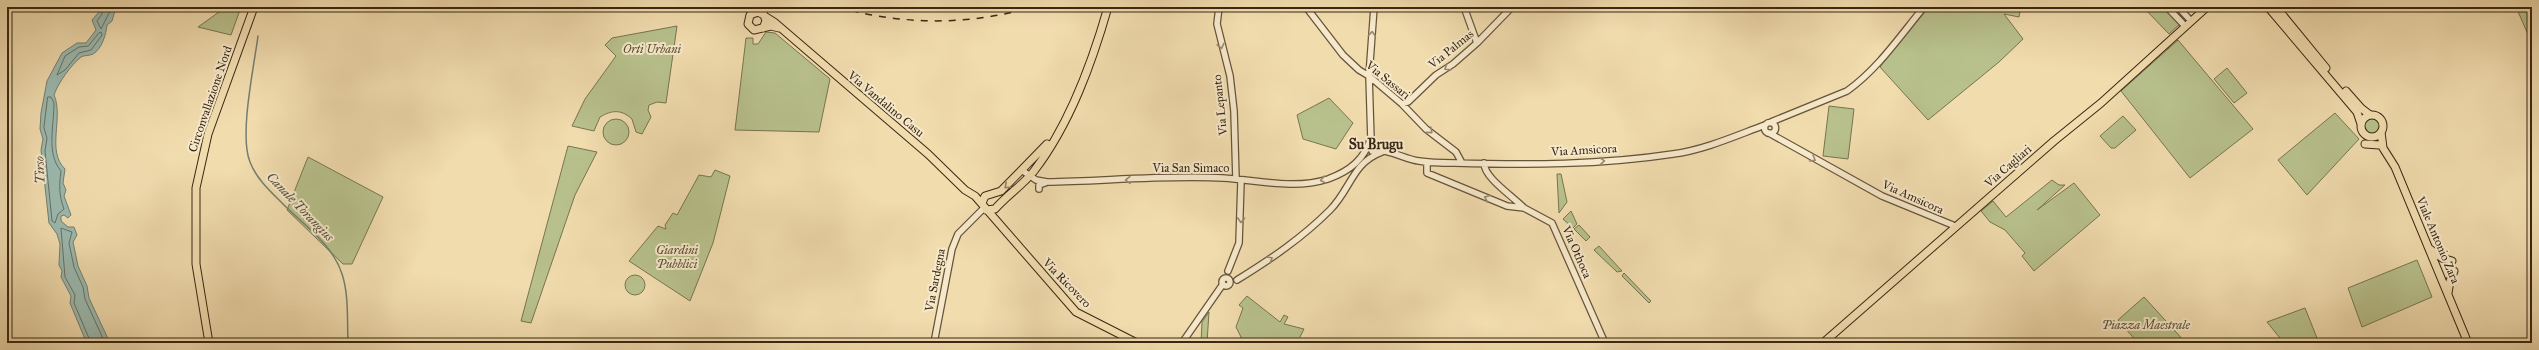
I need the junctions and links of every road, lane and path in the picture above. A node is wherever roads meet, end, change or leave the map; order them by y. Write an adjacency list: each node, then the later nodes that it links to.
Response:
1 (254, 7): 52 (main road, Circonvallazione Nord)
2 (1108, 7): 26 (main road)
3 (1219, 7): 38 (street, Via Lepanto, one-way to 38)
4 (1306, 7): 21 (street, Via Sassari)
5 (1374, 7): 21 (street, one-way to 5)
6 (1464, 7): 20 (street)
7 (1512, 7): 20 (street, Via Palmas)
8 (1924, 7): 25 (street)
9 (2167, 7): 17 (street)
10 (2178, 7): 16 (street)
11 (2207, 7): 16 (main road, Via Cagliari)
12 (2268, 7): 14 (main road)
13 (754, 10): 15 (main road); 18 (main road)
14 (2275, 10): 23 (main road); 24 (main road)
15 (766, 17): 18 (main road); 19 (main road, Via Vandalino Casu)
16 (2191, 21): 17 (main road, Via Cagliari)
17 (2185, 26): 45 (main road, Via Cagliari)
18 (763, 28): 19 (main road)
19 (781, 29): 42 (main road, Via Vandalino Casu)
20 (1477, 43): 22 (street, Via Palmas, one-way to 22)
21 (1369, 76): 22 (street, Via Sassari); 31 (street)
22 (1402, 104): 33 (street, Via Sassari, one-way to 33)
23 (2370, 115): 24 (main road); 27 (main road)
24 (2361, 124): 28 (main road)
25 (1770, 128): 34 (street, Via Amsicora, one-way to 25); 45 (street, Via Amsicora, one-way to 45)
26 (1059, 131): 36 (main road); 37 (main road)
27 (2381, 132): 28 (main road); 30 (main road, Viale Antonio Zara)
28 (2372, 137): 30 (main road, Viale Antonio Zara)
29 (2365, 144): 30 (main road)
30 (2381, 146): 46 (main road, Viale Antonio Zara)
31 (1370, 153): 32 (street, Via Amsicora); 35 (street)
32 (1428, 162): 33 (street, Via Amsicora); 44 (street, Via Othoca, one-way to 32)
33 (1462, 163): 34 (street, Via Amsicora)
34 (1484, 163): 44 (street)
35 (1359, 164): 38 (street, Via San Simaco, one-way to 38); 49 (street, one-way to 35)
36 (1021, 173): 37 (street, Via San Simaco); 41 (main road, one-way to 41)
37 (1027, 180): 39 (street, Via San Simaco); 43 (main road)
38 (1239, 180): 39 (street, Via San Simaco, one-way to 39); 49 (street, Via Lepanto, one-way to 49)
39 (1047, 182): 40 (street)
40 (1039, 189)
41 (993, 195): 42 (main road); 43 (main road)
42 (985, 206): 43 (main road); 53 (street, Via Sardegna); 54 (main road, Via Ricovero)
43 (998, 206)
44 (1524, 208): 56 (street, Via Othoca)
45 (1955, 226): 57 (main road, Via Cagliari)
46 (2430, 249): 47 (main road); 50 (main road, Viale Antonio Zara)
47 (2452, 261)
48 (2454, 271): 50 (main road)
49 (1226, 283): 55 (street, Via Lepanto)
50 (2448, 294): 51 (main road, Viale Antonio Zara)
51 (2469, 342)
52 (209, 343)
53 (934, 343)
54 (1137, 343)
55 (1182, 343)
56 (1605, 343)
57 (1823, 343)

